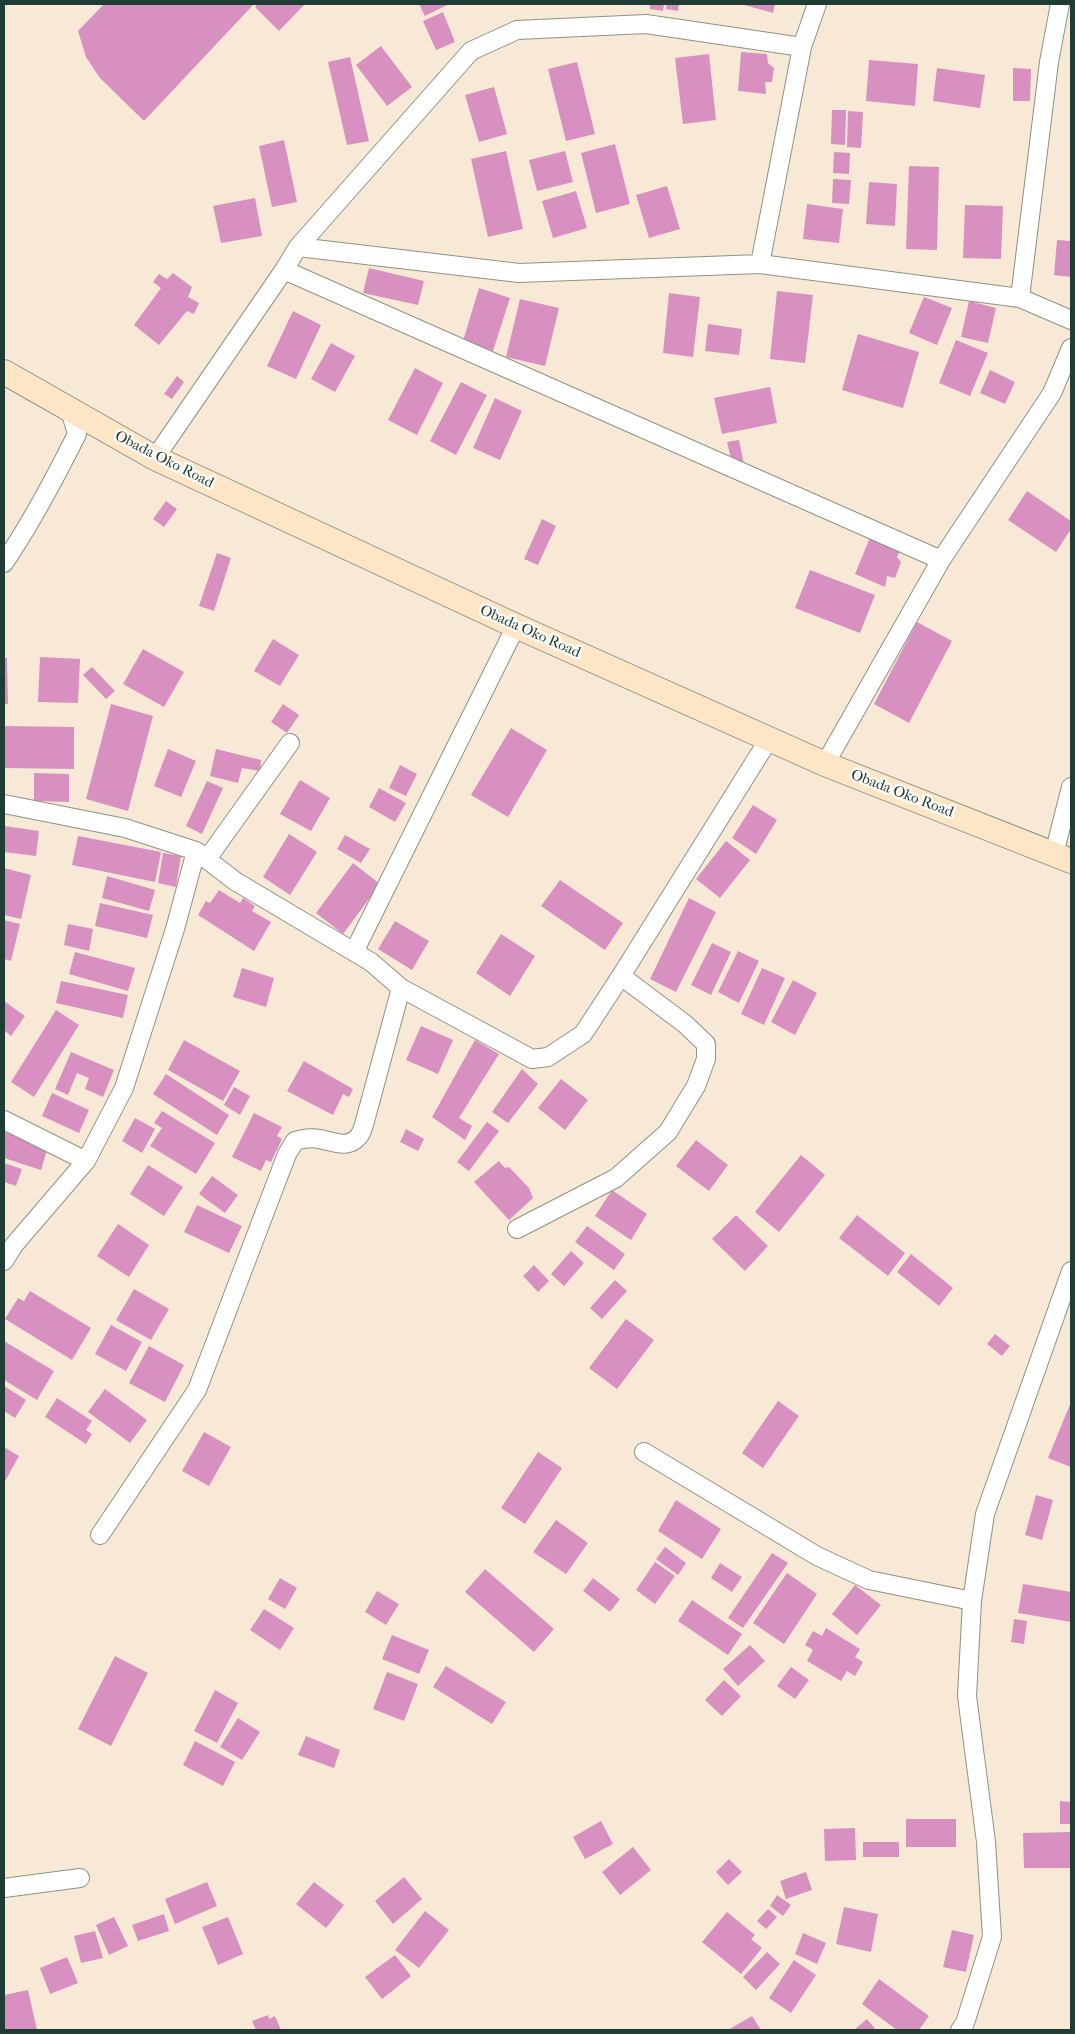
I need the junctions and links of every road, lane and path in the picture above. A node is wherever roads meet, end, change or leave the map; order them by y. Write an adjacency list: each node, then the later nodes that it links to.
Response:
1 (817, 4): 3 (street)
2 (1060, 4): 7 (street)
3 (802, 47): 4 (street); 5 (street)
4 (298, 247): 5 (street); 6 (street)
5 (760, 264): 7 (street)
6 (284, 270): 12 (street); 13 (street)
7 (1020, 298): 8 (street)
8 (1071, 320)
9 (1071, 348): 13 (street)
10 (4, 372): 11 (main road, Obada Oko Road)
11 (70, 410): 12 (main road, Obada Oko Road); 14 (street)
12 (155, 458): 15 (main road, Obada Oko Road)
13 (940, 560): 18 (street)
14 (4, 563)
15 (516, 626): 16 (main road, Obada Oko Road); 23 (street)
16 (769, 739): 18 (main road, Obada Oko Road); 24 (street)
17 (290, 743): 21 (street)
18 (825, 764): 22 (main road, Obada Oko Road)
19 (1071, 787): 22 (street)
20 (4, 804): 21 (street)
21 (201, 855): 23 (street); 27 (street)
22 (1063, 858)
23 (354, 952): 25 (street)
24 (621, 976): 25 (street); 28 (street)
25 (401, 988): 32 (street)
26 (4, 1120): 27 (street)
27 (86, 1161): 29 (street)
28 (517, 1229)
29 (4, 1261)
30 (1071, 1271): 33 (street)
31 (644, 1452): 33 (street)
32 (100, 1535)
33 (972, 1601): 36 (street)
34 (80, 1878): 35 (street)
35 (4, 1888)
36 (960, 2030)

